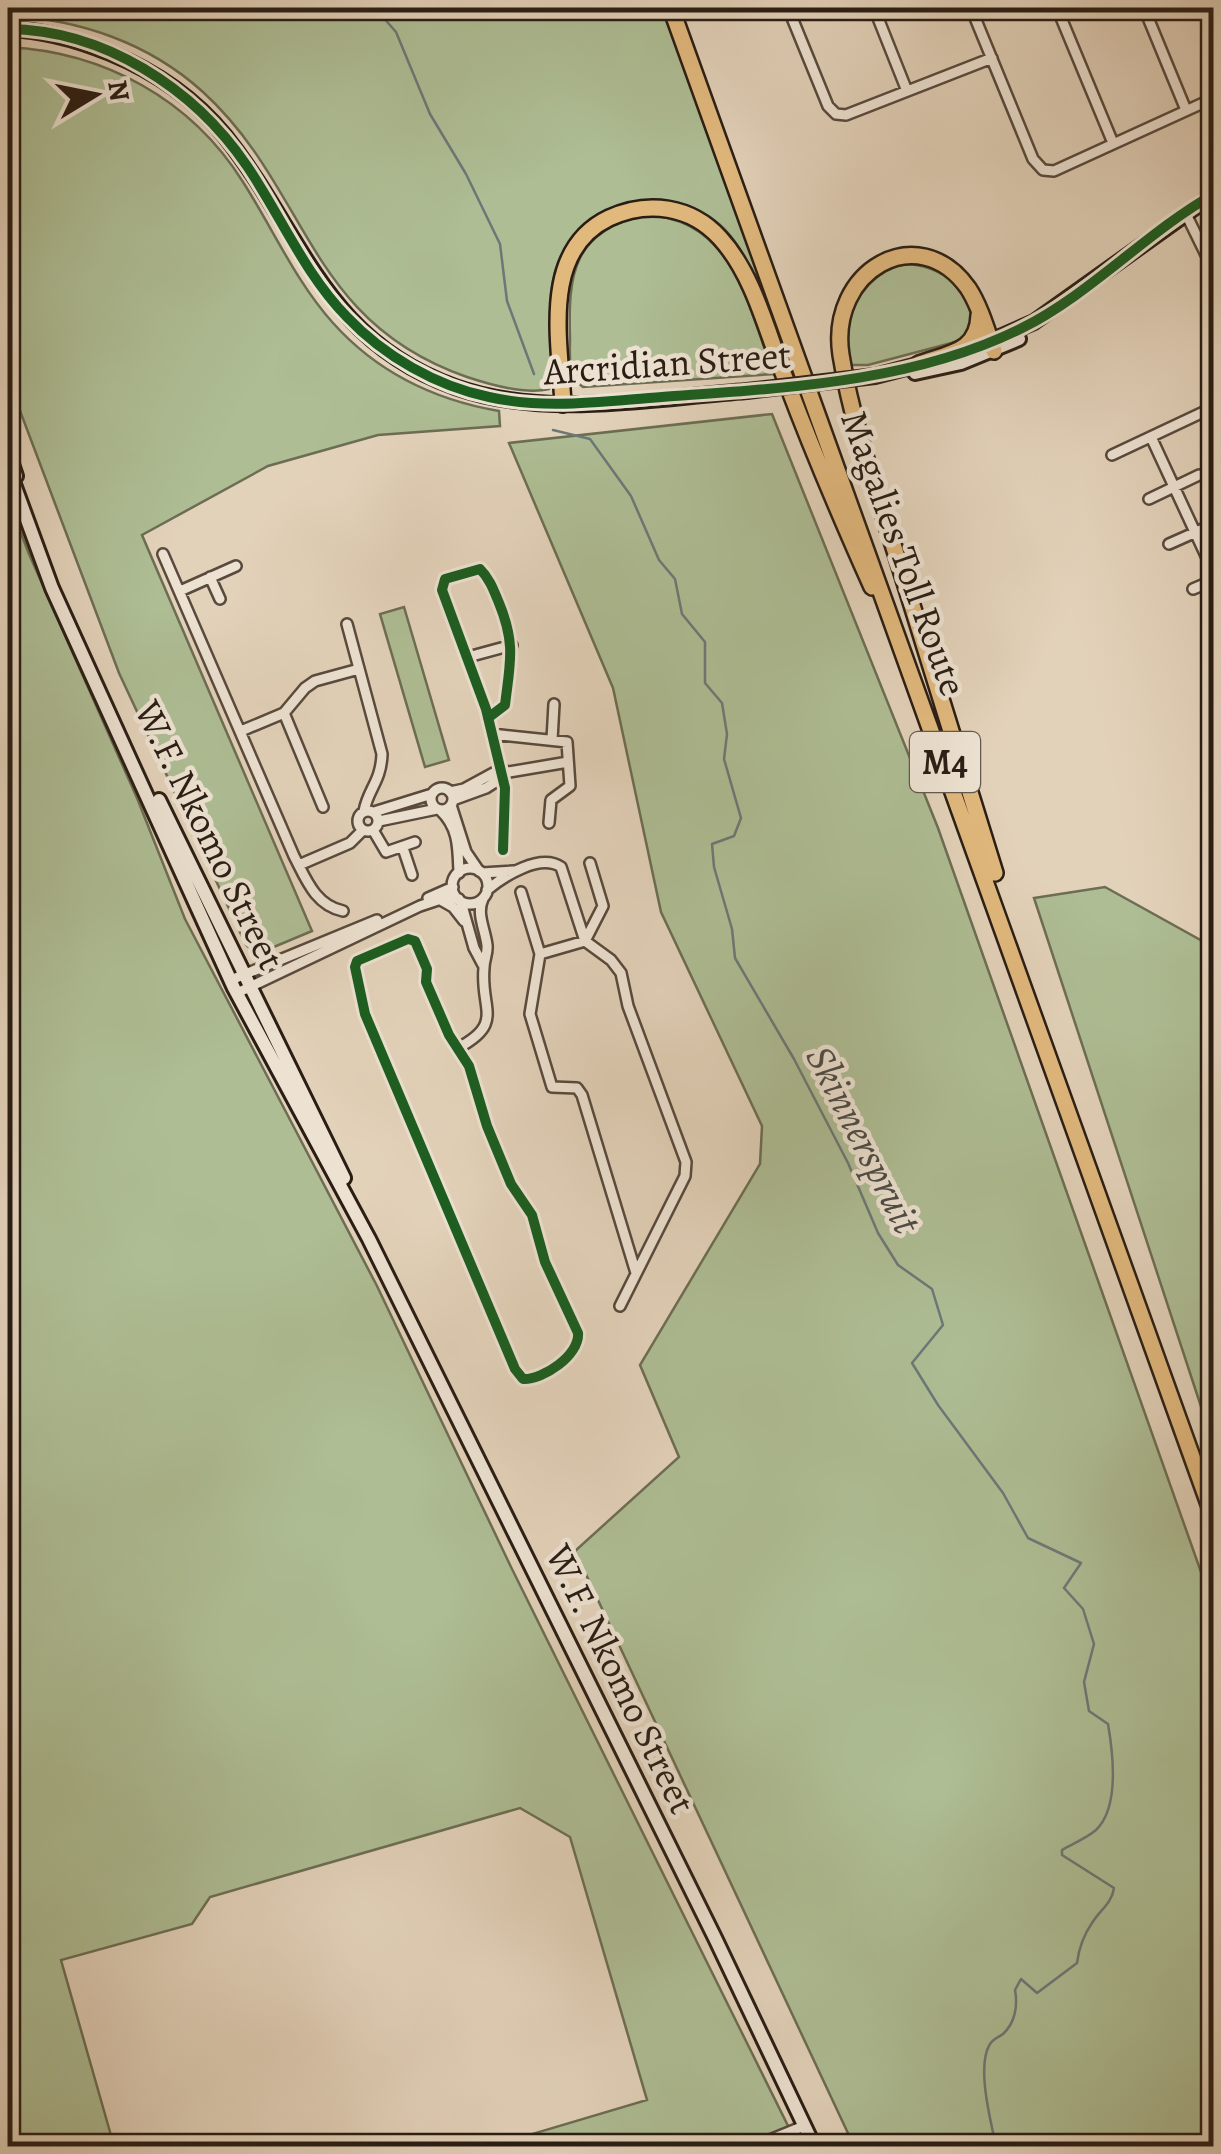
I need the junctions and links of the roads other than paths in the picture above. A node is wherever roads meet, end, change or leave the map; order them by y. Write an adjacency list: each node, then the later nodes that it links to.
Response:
1 (672, 8): 72 (highway, Magalies Toll Route / M4)
2 (682, 8): 72 (highway, Magalies Toll Route / M4)
3 (788, 8): 10 (street)
4 (874, 8): 10 (street)
5 (971, 8): 9 (street)
6 (1057, 8): 13 (street)
7 (1144, 8): 12 (street)
8 (8, 30): 21 (main road, Arcridian Street)
9 (992, 58): 10 (street); 13 (street)
10 (907, 91)
11 (1214, 98): 12 (street)
12 (1186, 110): 13 (street)
13 (1113, 143)
14 (1214, 194): 15 (main road, Arcridian Street)
15 (1185, 212): 16 (street); 18 (main road, Arcridian Street)
16 (1214, 271)
17 (979, 311): 18 (highway); 19 (highway); 72 (highway)
18 (993, 347): 19 (main road, Arcridian Street); 20 (main road, Arcridian Street)
19 (920, 364): 20 (main road, Arcridian Street)
20 (879, 376): 21 (main road, Arcridian Street, bridge)
21 (563, 404): 72 (highway)
22 (1214, 407): 23 (street)
23 (1151, 438): 25 (street); 28 (street)
24 (8, 452): 80 (main road, W.F. Nkomo Street)
25 (1112, 454)
26 (8, 468): 81 (main road, W.F. Nkomo Street)
27 (1199, 475): 28 (street)
28 (1175, 488): 29 (street); 31 (street)
29 (1149, 499)
30 (1214, 524): 31 (street)
31 (1196, 533): 32 (street); 35 (street)
32 (1169, 544)
33 (164, 554): 38 (street)
34 (236, 566): 36 (street)
35 (1214, 576): 37 (street)
36 (210, 577): 38 (street); 39 (street)
37 (1193, 589)
38 (180, 591): 47 (street)
39 (220, 598)
40 (347, 624): 43 (street)
41 (512, 645): 42 (street); 42 (street); 46 (street)
42 (468, 657): 46 (street)
43 (359, 669): 45 (street); 58 (street)
44 (554, 704): 49 (street)
45 (284, 713): 47 (street); 55 (street)
46 (488, 718): 48 (street)
47 (241, 731): 64 (street)
48 (492, 734): 49 (street); 51 (street)
49 (552, 740): 50 (street)
50 (568, 762): 51 (street); 59 (street)
51 (504, 773): 53 (street); 62 (street)
52 (432, 794): 53 (street); 54 (street); 56 (street)
53 (451, 799): 56 (street); 66 (street)
54 (405, 802): 57 (street); 58 (street)
55 (323, 807)
56 (439, 809): 57 (street); 67 (street)
57 (408, 815): 58 (street)
58 (371, 821): 61 (street); 64 (street)
59 (548, 823)
60 (415, 842): 61 (street)
61 (402, 848): 68 (street)
62 (502, 850)
63 (590, 862): 77 (street)
64 (298, 865): 75 (street)
65 (516, 871): 66 (street); 71 (street); 77 (street)
66 (480, 872): 67 (street); 71 (street)
67 (459, 873): 69 (street)
68 (412, 875)
69 (453, 887): 74 (street); 80 (street)
70 (521, 892): 78 (street)
71 (485, 894): 74 (street); 79 (street)
72 (998, 897): 86 (highway, Magalies Toll Route / M4); 87 (highway, Magalies Toll Route / M4)
73 (439, 900): 74 (street); 76 (street); 80 (street)
74 (460, 900): 76 (street)
75 (343, 911)
76 (470, 933): 79 (street)
77 (585, 941): 78 (street); 84 (street)
78 (540, 954): 84 (street)
79 (483, 964): 82 (street)
80 (248, 979): 81 (street); 83 (main road, W.F. Nkomo Street)
81 (234, 986): 83 (main road, W.F. Nkomo Street)
82 (458, 1048): 82 (street)
83 (369, 1240): 88 (main road, W.F. Nkomo Street)
84 (636, 1273): 85 (street)
85 (620, 1306)
86 (1214, 1488)
87 (1214, 1518)
88 (804, 2126): 89 (street); 90 (main road, W.F. Nkomo Street)
89 (755, 2146)
90 (814, 2146)

